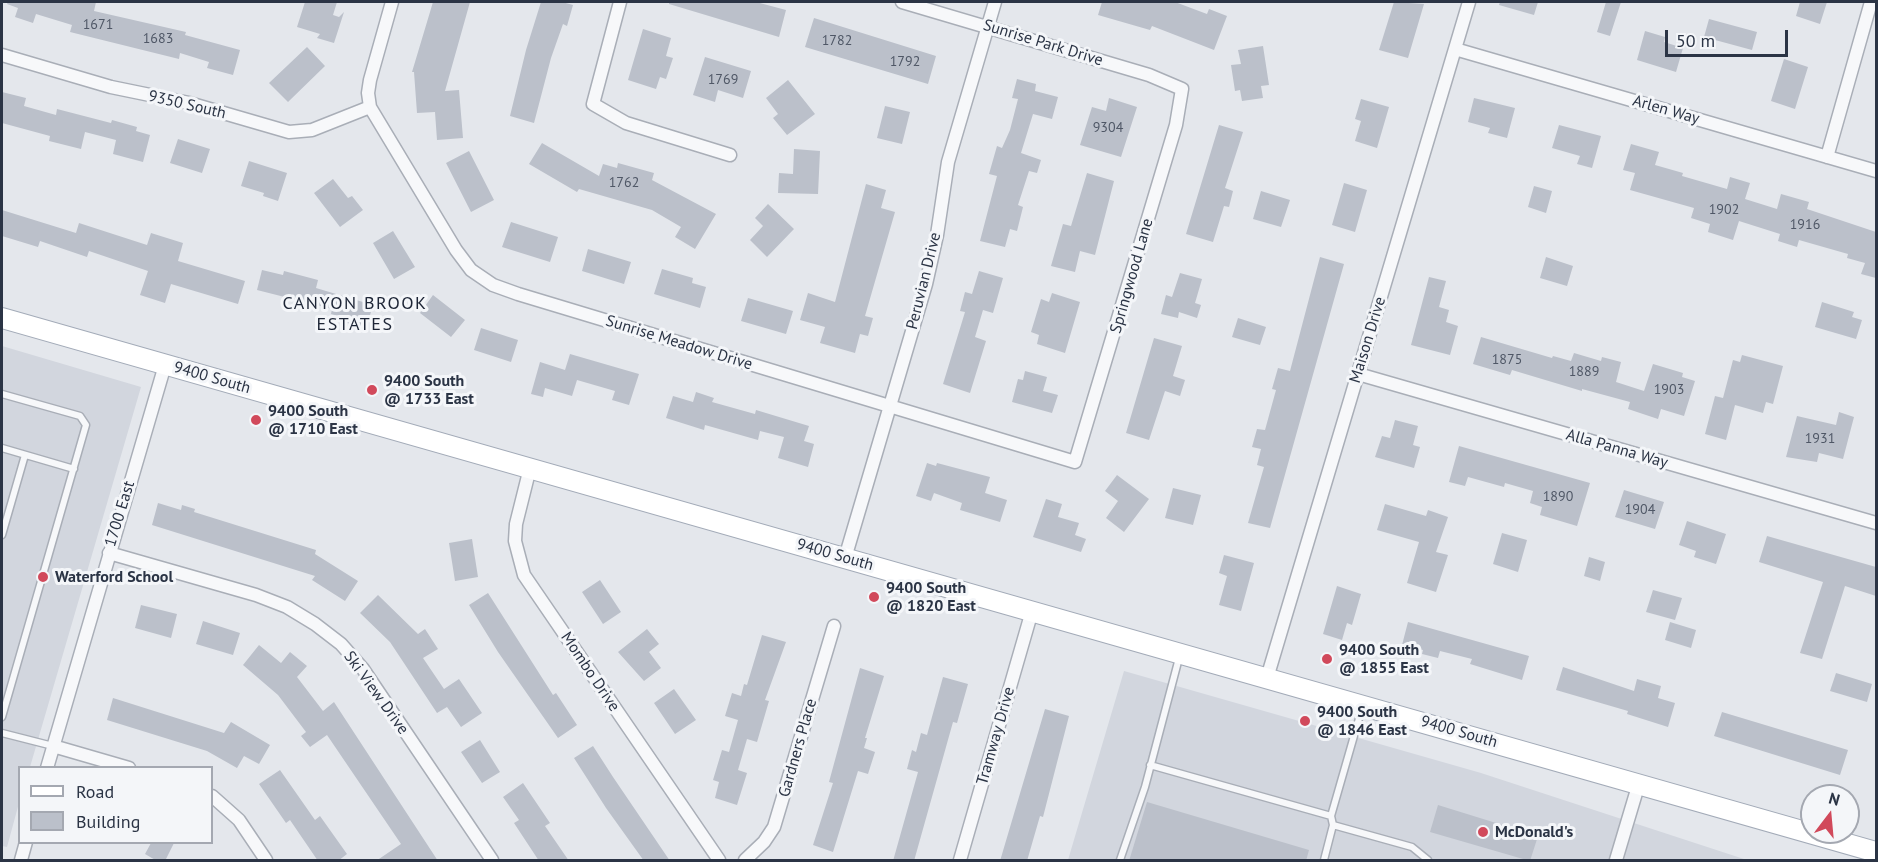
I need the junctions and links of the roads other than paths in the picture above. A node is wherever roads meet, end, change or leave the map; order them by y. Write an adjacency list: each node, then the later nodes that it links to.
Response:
1 (392, 2): 11 (street)
2 (620, 2): 12 (street)
3 (902, 2): 7 (street, Sunrise Park Drive)
4 (995, 2): 7 (street, Peruvian Drive)
5 (1469, 2): 8 (street, Maison Drive)
6 (1871, 2): 13 (street)
7 (987, 27): 10 (street, Sunrise Park Drive); 19 (street, Peruvian Drive)
8 (1455, 49): 13 (street, Arlen Way); 17 (street, Maison Drive)
9 (2, 56): 11 (street, 9350 South)
10 (1182, 89): 22 (street, Springwood Lane)
11 (370, 107): 19 (street, Sunrise Meadow Drive)
12 (730, 155)
13 (1827, 157): 14 (street, Arlen Way)
14 (1876, 171)
15 (2, 318): 16 (main road, 9400 South)
16 (165, 365): 23 (main road, 9400 South); 27 (street, 1700 East)
17 (1358, 374): 25 (street, Alla Panna Way); 32 (street, Maison Drive)
18 (2, 394): 24 (lane)
19 (890, 406): 22 (street, Sunrise Meadow Drive); 28 (street, Peruvian Drive)
20 (2, 448): 21 (lane)
21 (24, 455): 24 (lane); 26 (lane)
22 (1075, 462)
23 (530, 468): 28 (main road, 9400 South); 50 (street, Mombo Drive)
24 (74, 469): 34 (lane)
25 (1876, 524)
26 (2, 535)
27 (109, 553): 36 (street, 1700 East); 49 (street, Ski View Drive)
28 (845, 558): 29 (main road, 9400 South)
29 (1032, 611): 31 (main road, 9400 South); 52 (street, Tramway Drive)
30 (834, 626): 51 (street, Gardners Place)
31 (1180, 654): 32 (main road, 9400 South); 37 (lane)
32 (1267, 678): 33 (main road, 9400 South)
33 (1363, 705): 40 (main road, 9400 South); 42 (lane)
34 (2, 717)
35 (2, 733): 36 (lane)
36 (53, 746): 38 (street, 1700 East); 39 (street)
37 (1150, 765): 42 (lane); 53 (lane)
38 (48, 766)
39 (122, 766)
40 (1639, 783): 45 (main road, 9400 South); 56 (street)
41 (213, 797): 48 (street)
42 (1331, 816): 43 (lane)
43 (1333, 825): 46 (lane); 54 (lane)
44 (26, 844): 47 (street)
45 (1876, 852)
46 (1421, 858): 55 (lane)
47 (21, 861)
48 (266, 861)
49 (492, 861)
50 (718, 861)
51 (745, 861)
52 (960, 861)
53 (1120, 861)
54 (1324, 861)
55 (1428, 861)
56 (1616, 861)

